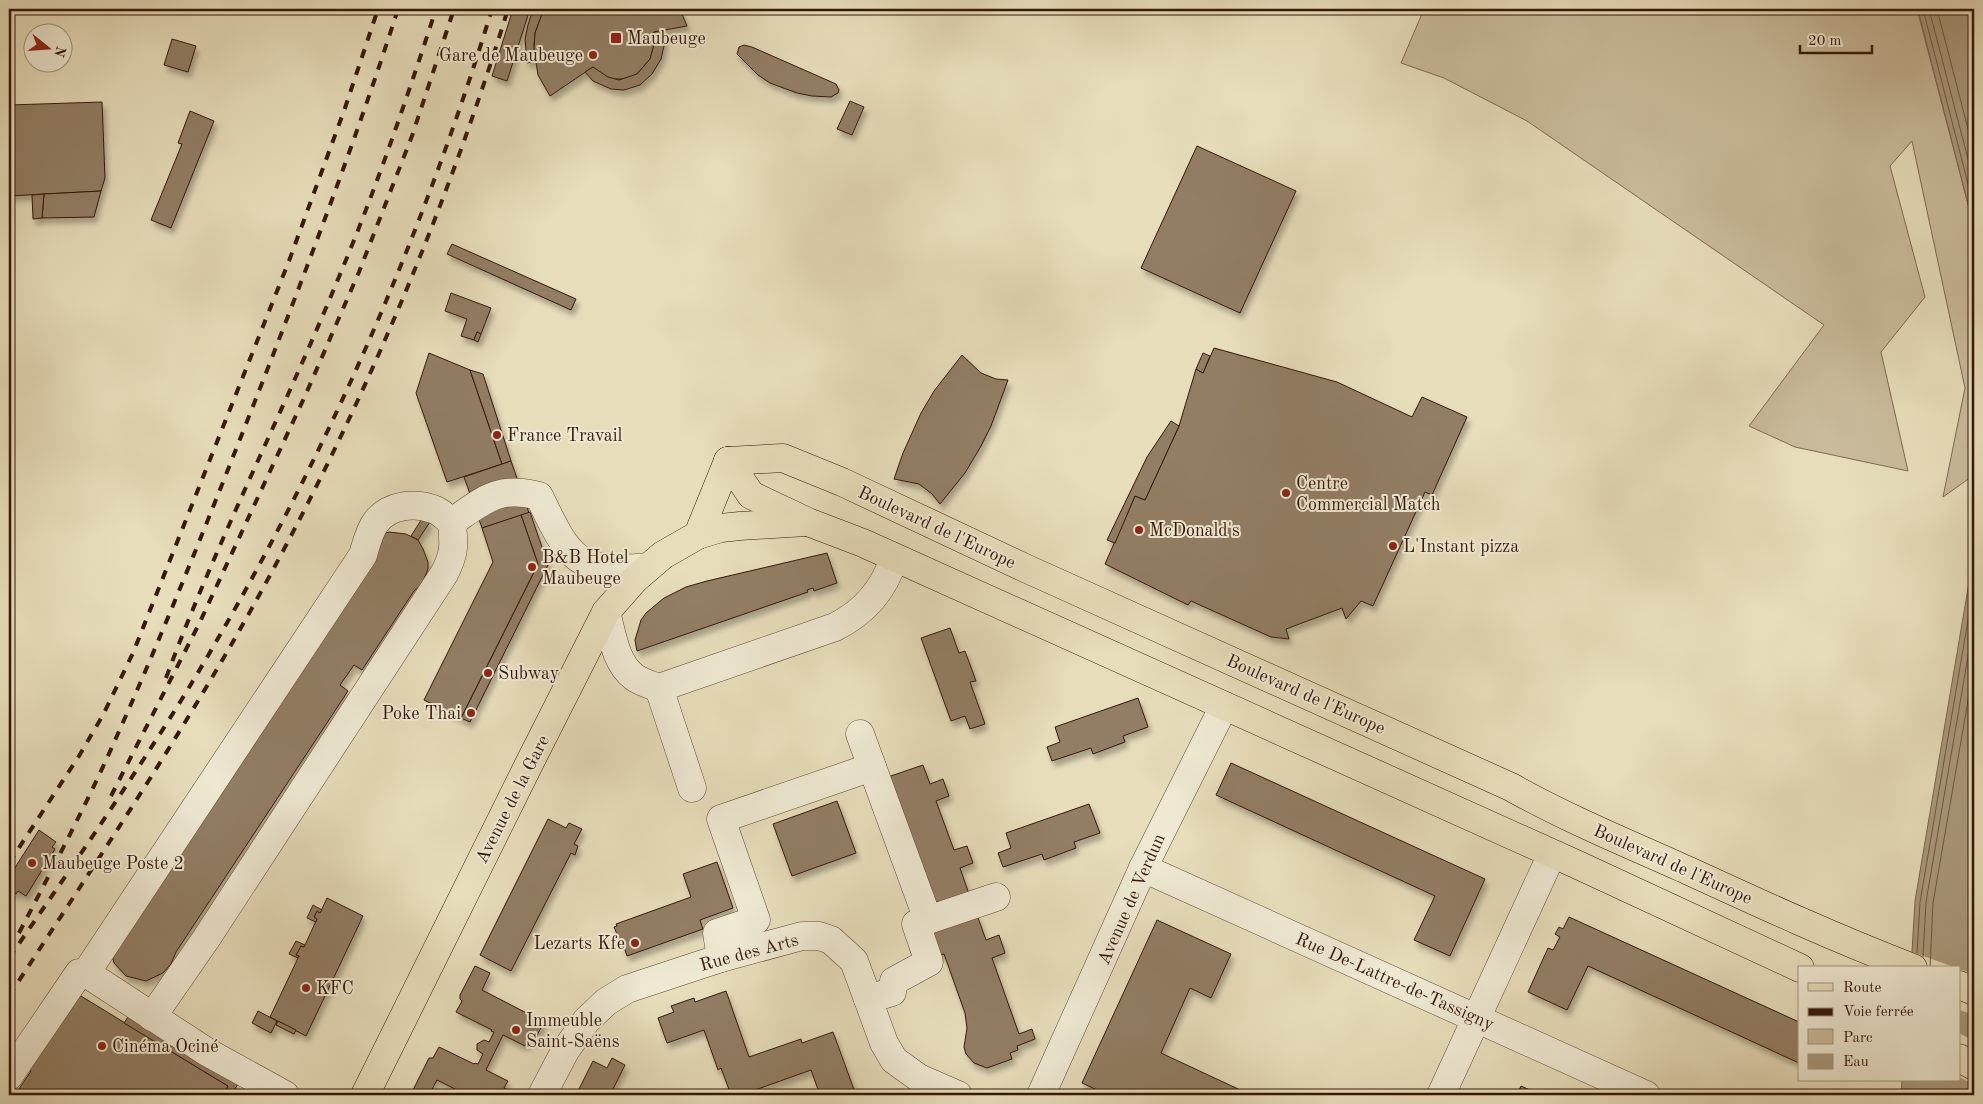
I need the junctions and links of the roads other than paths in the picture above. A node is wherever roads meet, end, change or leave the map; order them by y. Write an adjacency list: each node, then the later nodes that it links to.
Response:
1 (728, 461): 3 (main road); 4 (main road); 18 (main road, Boulevard de l'Europe)
2 (452, 522): 6 (street); 20 (street); 24 (street)
3 (801, 522): 4 (main road, Avenue de la Gare); 5 (main road)
4 (698, 535): 6 (main road, Avenue de la Gare)
5 (894, 558): 8 (street); 9 (main road)
6 (648, 567): 7 (main road, Avenue de la Gare)
7 (606, 612): 8 (street); 30 (main road, Avenue de la Gare)
8 (659, 688): 12 (street)
9 (1224, 706): 13 (main road); 14 (street, Avenue de Verdun)
10 (860, 734): 11 (street)
11 (872, 767): 16 (street); 17 (street)
12 (692, 788)
13 (1552, 854): 19 (main road); 25 (street)
14 (1143, 868): 25 (street, Rue De-Lattre-de-Tassigny); 33 (street, Avenue de Verdun)
15 (996, 897): 16 (street)
16 (928, 920): 23 (street)
17 (721, 958): 23 (street, Rue des Arts); 31 (street, Rue des Arts)
18 (1908, 966)
19 (1798, 967)
20 (86, 974): 24 (street); 28 (street)
21 (1960, 985): 22 (main road)
22 (1974, 991)
23 (868, 999): 32 (street, Rue des Arts)
24 (152, 1017): 29 (street)
25 (1476, 1018): 34 (street); 35 (street, Rue De-Lattre-de-Tassigny)
26 (1960, 1059): 27 (main road)
27 (1974, 1066)
28 (9, 1076)
29 (285, 1095)
30 (365, 1095)
31 (542, 1095)
32 (958, 1095)
33 (1041, 1095)
34 (1441, 1095)
35 (1646, 1095)

